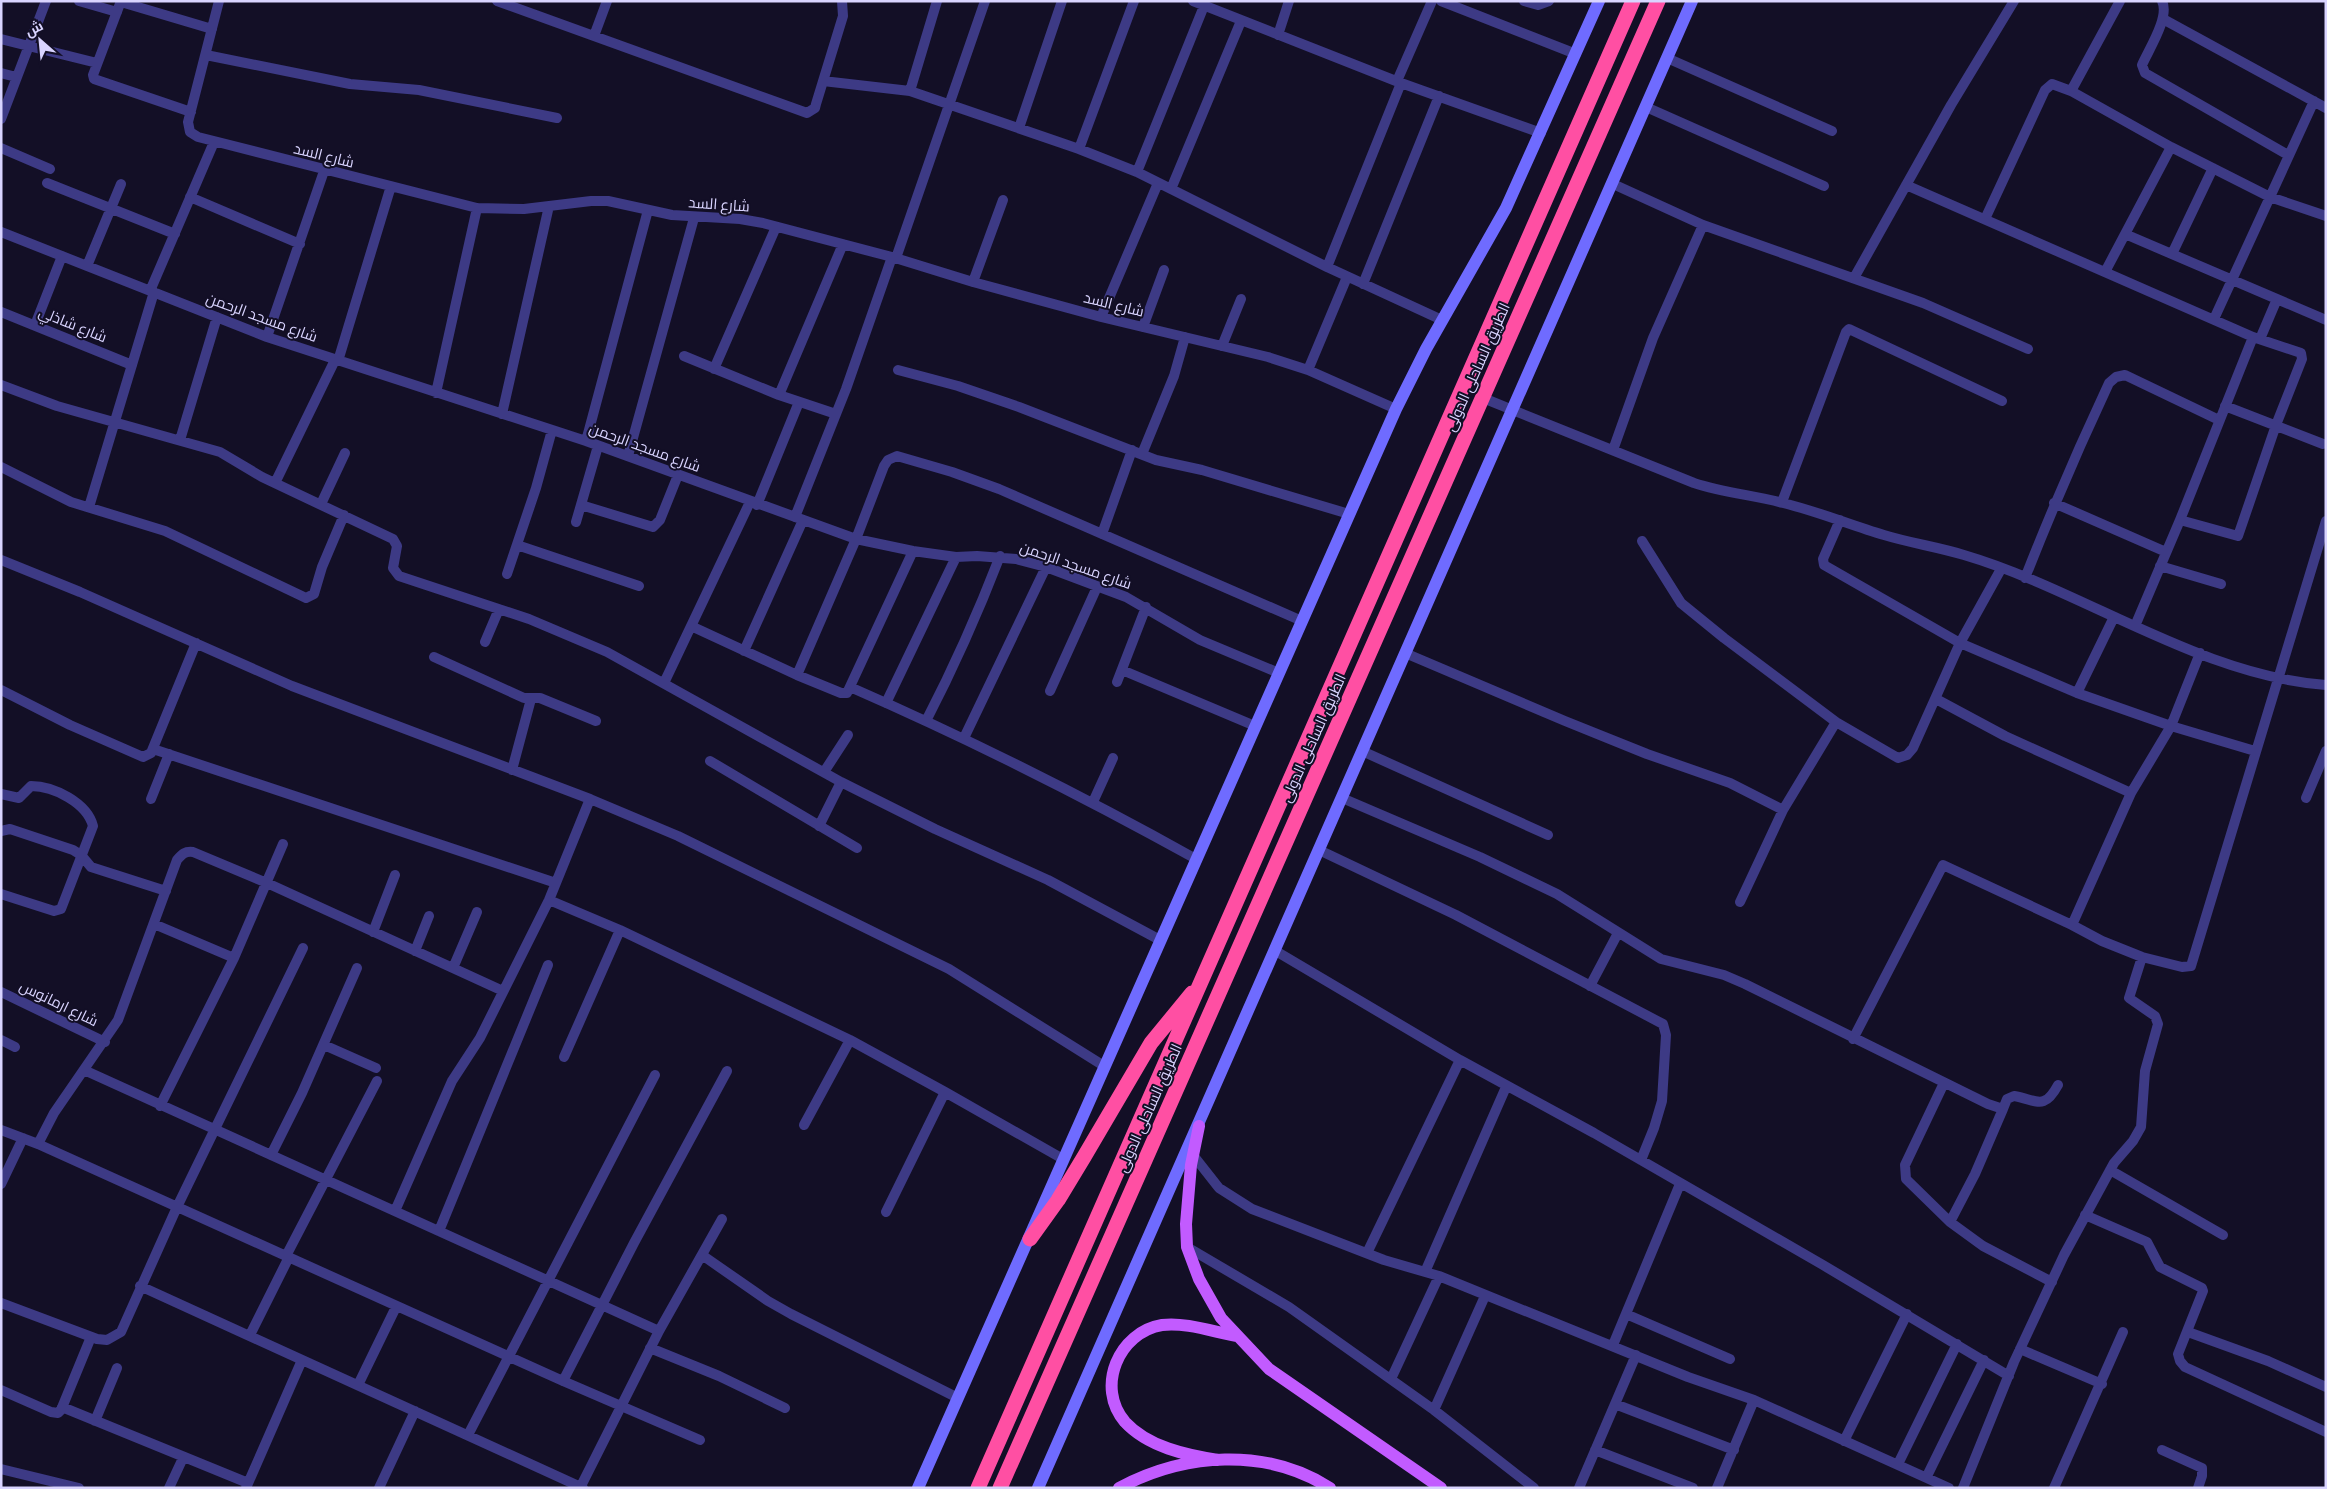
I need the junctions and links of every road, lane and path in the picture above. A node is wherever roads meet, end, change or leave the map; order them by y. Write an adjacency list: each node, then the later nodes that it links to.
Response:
1 (46, 1): 31 (street)
2 (79, 1): 24 (street)
3 (121, 1): 24 (street); 27 (street)
4 (219, 1): 27 (street, شارع السد)
5 (497, 1): 29 (street)
6 (608, 1): 29 (street)
7 (842, 1): 38 (street)
8 (937, 1): 40 (street)
9 (985, 1): 44 (street)
10 (1062, 1): 50 (street)
11 (1134, 1): 56 (street)
12 (1289, 1): 28 (street)
13 (1524, 1): 14 (street)
14 (1549, 1)
15 (1599, 1): 32 (street)
16 (1633, 1): 261 (highway, الطريق الساحلى الدولى)
17 (1658, 1): 124 (highway, الطريق الساحلى الدولى)
18 (1692, 1): 34 (street)
19 (2014, 1): 66 (street)
20 (2120, 1): 41 (street)
21 (2162, 1): 25 (street)
22 (1433, 2): 32 (street); 39 (street)
23 (1199, 3): 26 (street); 61 (street)
24 (117, 12): 35 (street)
25 (2163, 19): 43 (street); 57 (street)
26 (1241, 21): 28 (street); 69 (street)
27 (212, 29): 33 (street, شارع السد)
28 (1278, 35): 39 (street)
29 (594, 36): 38 (street)
30 (1, 39): 31 (street)
31 (27, 46): 35 (street); 37 (street)
32 (1576, 54): 52 (street)
33 (206, 55): 47 (street, شارع السد); 48 (street)
34 (1667, 58): 45 (street); 51 (street)
35 (97, 63): 47 (street)
36 (1, 73): 37 (street)
37 (16, 77): 49 (street)
38 (823, 81): 40 (street)
39 (1399, 82): 42 (street); 91 (street)
40 (910, 91): 44 (street)
41 (2071, 91): 54 (street); 79 (street)
42 (1439, 96): 52 (street); 98 (street)
43 (2314, 101): 46 (street); 57 (street)
44 (949, 104): 50 (street); 89 (street)
45 (1646, 107): 65 (street); 68 (street)
46 (2326, 108)
47 (190, 112): 53 (street, شارع السد)
48 (557, 118)
49 (1, 119)
50 (1019, 128): 56 (street)
51 (1832, 130)
52 (1541, 133): 106 (street)
53 (214, 142): 60 (street, شارع السد); 70 (street)
54 (2171, 147): 58 (street); 84 (street)
55 (1, 148): 59 (street)
56 (1079, 149): 61 (street)
57 (2288, 155): 71 (street)
58 (2213, 168): 71 (street); 87 (street)
59 (50, 169)
60 (324, 171): 67 (street, شارع السد); 85 (street)
61 (1137, 172): 63 (street)
62 (48, 183): 74 (street)
63 (1158, 183): 69 (street); 104 (street)
64 (121, 184): 74 (street)
65 (1612, 184): 80 (street); 129 (street)
66 (1906, 185): 79 (street); 95 (street)
67 (391, 186): 75 (street, شارع السد); 116 (street)
68 (1824, 186)
69 (1171, 189): 91 (street)
70 (190, 197): 83 (street); 85 (street)
71 (2270, 197): 77 (street); 96 (street)
72 (1003, 200): 97 (street)
73 (549, 206): 75 (street, شارع السد); 76 (street, شارع السد); 130 (street)
74 (111, 208): 83 (street); 90 (street)
75 (476, 208): 122 (street)
76 (648, 210): 78 (street, شارع السد); 137 (street)
77 (2325, 216)
78 (694, 218): 81 (street, شارع السد); 144 (street)
79 (1985, 219): 93 (street)
80 (1704, 225): 95 (street); 141 (street)
81 (776, 227): 86 (street, شارع السد); 118 (street)
82 (1, 232): 88 (street, شارع مسجد الرحمن)
83 (174, 234): 99 (street)
84 (2125, 234): 87 (street); 93 (street)
85 (300, 244): 110 (street)
86 (843, 244): 89 (street, شارع السد); 123 (street)
87 (2172, 254): 96 (street)
88 (62, 256): 90 (street, شارع مسجد الرحمن); 108 (street)
89 (894, 258): 97 (street, شارع السد); 131 (street)
90 (87, 266): 99 (street, شارع مسجد الرحمن)
91 (1327, 267): 94 (street)
92 (1164, 270): 109 (street)
93 (2105, 272): 105 (street)
94 (1347, 277): 98 (street); 120 (street)
95 (1854, 278): 114 (street)
96 (2232, 281): 101 (street); 105 (street)
97 (973, 282): 104 (street, شارع السد)
98 (1364, 284): 106 (street)
99 (152, 291): 103 (street, شارع مسجد الرحمن); 117 (street)
100 (1241, 299): 113 (street)
101 (2277, 299): 107 (street); 112 (street)
102 (1, 312): 108 (street, شارع شاذلي)
103 (217, 317): 110 (street, شارع مسجد الرحمن); 136 (street)
104 (1101, 317): 109 (street, شارع السد)
105 (2214, 319): 112 (street)
106 (1442, 320): 128 (street)
107 (2326, 320)
108 (35, 324): 117 (street, شارع شاذلي)
109 (1143, 327): 111 (street, شارع السد)
110 (267, 337): 116 (street, شارع مسجد الرحمن)
111 (1185, 337): 113 (street, شارع السد); 143 (street)
112 (2256, 338): 127 (street); 134 (street)
113 (1222, 346): 120 (street, شارع السد)
114 (2028, 350)
115 (684, 356): 118 (street)
116 (337, 360): 122 (street, شارع مسجد الرحمن); 147 (street)
117 (132, 365): 133 (street)
118 (714, 369): 123 (street)
119 (898, 370): 140 (street)
120 (1308, 370): 128 (street, شارع السد)
121 (1, 386): 133 (street)
122 (436, 393): 130 (street, شارع مسجد الرحمن)
123 (780, 395): 126 (street)
124 (1483, 398): 129 (street); 374 (highway, الطريق الساحلى الدولى)
125 (2002, 401): 148 (street)
126 (799, 402): 131 (street); 149 (street)
127 (2225, 406): 132 (street); 134 (street)
128 (1396, 409): 154 (street)
129 (1514, 410): 141 (street); 188 (street)
130 (502, 414): 135 (street, شارع مسجد الرحمن)
131 (836, 414): 156 (street)
132 (2220, 420): 150 (street); 158 (street)
133 (115, 423): 136 (street); 153 (street)
134 (2276, 425): 138 (street); 158 (street)
135 (552, 430): 137 (street, شارع مسجد الرحمن); 164 (street)
136 (180, 440): 147 (street)
137 (586, 441): 139 (street, شارع مسجد الرحمن)
138 (2323, 444)
139 (598, 446): 144 (street, شارع مسجد الرحمن); 152 (street)
140 (1132, 450): 143 (street); 161 (street)
141 (1613, 450): 148 (street)
142 (345, 453): 151 (street)
143 (1142, 454): 154 (street)
144 (628, 456): 146 (street, شارع مسجد الرحمن)
145 (1, 467): 153 (street)
146 (678, 475): 149 (street, شارع مسجد الرحمن); 152 (street)
147 (275, 483): 151 (street)
148 (1782, 502): 157 (street)
149 (753, 503): 156 (street, شارع مسجد الرحمن); 182 (street)
150 (2054, 503): 166 (street); 174 (street)
151 (321, 504): 155 (street)
152 (581, 505): 159 (street)
153 (89, 507): 155 (street)
154 (1349, 514): 181 (street)
155 (344, 515): 179 (street)
156 (799, 519): 162 (street, شارع مسجد الرحمن); 187 (street)
157 (1840, 520): 172 (street); 186 (street)
158 (2180, 520): 166 (street)
159 (576, 522)
160 (2325, 527): 194 (street)
161 (1102, 534): 162 (street); 181 (street)
162 (856, 539): 165 (street, شارع مسجد الرحمن); 193 (street)
163 (1642, 541): 207 (street)
164 (517, 545): 173 (street); 176 (street)
165 (913, 551): 168 (street, شارع مسجد الرحمن); 198 (street)
166 (2166, 552): 170 (street)
167 (1000, 556): 168 (street, شارع مسجد الرحمن); 171 (street, شارع مسجد الرحمن); 205 (street)
168 (956, 557): 204 (street)
169 (1, 560): 185 (street)
170 (2160, 566): 175 (street); 183 (street)
171 (1046, 567): 177 (street, شارع مسجد الرحمن); 211 (street)
172 (2001, 569): 174 (street); 186 (street)
173 (507, 574)
174 (2025, 578): 180 (street)
175 (2221, 584)
176 (639, 586)
177 (1097, 586): 178 (street, شارع مسجد الرحمن); 200 (street)
178 (1146, 607): 191 (street); 192 (street, شارع مسجد الرحمن)
179 (499, 609): 184 (street); 196 (street)
180 (2114, 617): 183 (street); 201 (street)
181 (1302, 621): 192 (street)
182 (691, 626): 187 (street); 196 (street)
183 (2135, 626): 189 (street)
184 (485, 642)
185 (196, 643): 212 (street); 219 (street)
186 (1960, 643): 201 (street); 203 (street)
187 (744, 651): 193 (street)
188 (1405, 653): 214 (street); 229 (street)
189 (2200, 653): 194 (street); 209 (street)
190 (434, 657): 202 (street)
191 (1122, 670): 195 (street); 208 (street)
192 (1279, 673): 208 (street)
193 (797, 675): 198 (street)
194 (2277, 678): 197 (street); 215 (street)
195 (1117, 682)
196 (664, 683): 220 (street)
197 (2326, 685)
198 (850, 688): 204 (street)
199 (1, 690): 212 (street)
200 (1050, 691)
201 (2077, 693): 209 (street)
202 (531, 699): 206 (street); 219 (street)
203 (1936, 699): 207 (street); 222 (street)
204 (886, 703): 205 (street)
205 (926, 720): 211 (street)
206 (596, 721)
207 (1836, 722): 229 (street)
208 (1255, 726): 237 (street)
209 (2171, 726): 215 (street); 222 (street)
210 (848, 735): 220 (street)
211 (964, 738): 228 (street)
212 (153, 749): 216 (street)
213 (2326, 750): 225 (street)
214 (1362, 751): 224 (street); 232 (street)
215 (2256, 751): 256 (street)
216 (169, 754): 226 (street); 239 (street)
217 (1114, 758): 228 (street)
218 (710, 761): 230 (street)
219 (512, 770): 227 (street)
220 (824, 772): 221 (street)
221 (841, 782): 230 (street); 252 (street)
222 (2131, 793): 248 (street)
223 (1, 794): 236 (street)
224 (1342, 798): 235 (street); 251 (street)
225 (2306, 798)
226 (151, 799)
227 (590, 799): 239 (street); 273 (street)
228 (1094, 802): 237 (street)
229 (1783, 810): 244 (street)
230 (818, 826): 234 (street)
231 (1, 831): 236 (street)
232 (1548, 835)
233 (283, 844): 240 (street)
234 (858, 848)
235 (1319, 850): 254 (street); 262 (street)
236 (82, 855): 241 (street); 242 (street)
237 (1196, 858): 252 (street)
238 (395, 875): 250 (street)
239 (556, 882): 243 (street)
240 (267, 883): 241 (street); 250 (street); 257 (street)
241 (166, 891): 247 (street)
242 (1, 894)
243 (549, 900): 249 (street); 263 (street)
244 (1740, 902)
245 (477, 912): 260 (street)
246 (429, 916): 255 (street)
247 (154, 924): 257 (street); 268 (street)
248 (2072, 925): 256 (street); 265 (street)
249 (620, 930): 267 (street); 271 (street)
250 (373, 932): 255 (street)
251 (1618, 933): 262 (street); 265 (street)
252 (1160, 940): 273 (street)
253 (303, 948): 288 (street)
254 (1274, 950): 272 (street); 286 (street)
255 (415, 951): 260 (street)
256 (2142, 957): 295 (street)
257 (234, 958): 283 (street)
258 (548, 964): 305 (street)
259 (357, 968): 269 (street)
260 (452, 968): 263 (street)
261 (1201, 982): 307 (highway); 373 (highway, الطريق الساحلى الدولى)
262 (1590, 986): 294 (street)
263 (503, 991): 300 (street)
264 (1, 992): 268 (street, شارع ارمانوس)
265 (1853, 1039): 279 (street)
266 (1, 1040): 270 (street)
267 (850, 1040): 282 (street); 285 (street)
268 (105, 1042): 275 (street)
269 (324, 1045): 274 (street); 291 (street)
270 (15, 1046)
271 (564, 1057)
272 (1460, 1060): 281 (street); 309 (street)
273 (1104, 1066): 293 (street)
274 (376, 1068)
275 (84, 1070): 283 (street); 290 (street)
276 (727, 1071): 319 (street)
277 (655, 1075): 314 (street)
278 (377, 1081): 296 (street)
279 (1944, 1083): 284 (street); 304 (street)
280 (2058, 1085): 284 (street)
281 (1506, 1087): 294 (street); 312 (street)
282 (945, 1092): 293 (street); 301 (street)
283 (160, 1106): 288 (street)
284 (2003, 1109): 304 (street)
285 (804, 1125)
286 (1199, 1126): 292 (main road); 375 (street)
287 (1, 1130): 289 (street)
288 (215, 1130): 291 (street); 299 (street)
289 (23, 1138): 290 (street); 297 (street)
290 (38, 1144): 299 (street)
291 (271, 1155): 296 (street)
292 (1193, 1155): 308 (main road); 309 (street)
293 (1063, 1159): 307 (street)
294 (1641, 1160): 298 (street)
295 (2110, 1170): 302 (street); 306 (street)
296 (326, 1180): 300 (street); 311 (street)
297 (1, 1184)
298 (1680, 1184): 321 (street); 322 (street)
299 (177, 1207): 311 (street); 316 (street)
300 (395, 1211): 305 (street)
301 (886, 1212)
302 (2085, 1215): 315 (street); 325 (street)
303 (722, 1219): 310 (street)
304 (1950, 1222): 315 (street)
305 (439, 1231): 314 (street)
306 (2224, 1235)
307 (1030, 1239): 346 (street)
308 (1188, 1247): 327 (main road); 340 (street)
309 (1367, 1253): 312 (street)
310 (702, 1255): 323 (street); 346 (street)
311 (287, 1257): 320 (street); 326 (street)
312 (1425, 1272): 313 (street)
313 (1439, 1276): 317 (street); 340 (street)
314 (548, 1281): 319 (street); 334 (street)
315 (2052, 1282): 332 (street)
316 (140, 1286): 326 (street); 328 (street)
317 (1485, 1296): 330 (street); 352 (street)
318 (1, 1303): 328 (street)
319 (603, 1305): 323 (street); 341 (street)
320 (396, 1307): 334 (street); 343 (street)
321 (1626, 1314): 330 (street); 335 (street)
322 (1907, 1314): 329 (street); 358 (street)
323 (659, 1331): 331 (street)
324 (2123, 1332): 342 (street)
325 (2188, 1332): 344 (street); 355 (street)
326 (250, 1335): 336 (street)
327 (1237, 1336): 363 (main road); 378 (main road)
328 (91, 1337): 350 (street)
329 (1957, 1344): 337 (street); 364 (street)
330 (1613, 1345): 333 (street)
331 (650, 1348): 349 (street); 351 (street)
332 (2020, 1349): 339 (street); 342 (street)
333 (1636, 1355): 347 (street); 348 (street)
334 (509, 1357): 341 (street); 356 (street)
335 (1730, 1359)
336 (302, 1360): 343 (street); 367 (street)
337 (1984, 1360): 339 (street); 366 (street)
338 (117, 1368): 354 (street)
339 (2009, 1376): 384 (street)
340 (1391, 1380): 352 (street)
341 (563, 1382): 349 (street)
342 (2102, 1384): 385 (street)
343 (358, 1385): 353 (street)
344 (2326, 1387)
345 (1, 1390): 350 (street)
346 (958, 1398): 372 (street)
347 (1754, 1400): 358 (street); 360 (street)
348 (1615, 1404): 359 (street); 360 (street)
349 (621, 1405): 357 (street); 368 (street)
350 (62, 1407): 354 (street)
351 (785, 1408)
352 (1434, 1410): 379 (street)
353 (415, 1411): 356 (street); 371 (street)
354 (95, 1421): 362 (street)
355 (2326, 1432)
356 (468, 1435): 368 (street)
357 (700, 1440)
358 (1844, 1441): 364 (street)
359 (1595, 1450): 380 (street); 381 (street)
360 (1734, 1450): 382 (street)
361 (2162, 1450): 386 (street)
362 (183, 1458): 367 (street); 370 (street)
363 (1218, 1460): 376 (main road); 377 (main road)
364 (1898, 1464): 366 (street)
365 (1, 1469): 369 (street)
366 (1926, 1476): 383 (street)
367 (247, 1485)
368 (581, 1487)
369 (79, 1488)
370 (169, 1488)
371 (379, 1488)
372 (918, 1488)
373 (978, 1488)
374 (1000, 1488)
375 (1038, 1488)
376 (1119, 1488)
377 (1330, 1488)
378 (1441, 1488)
379 (1534, 1488)
380 (1579, 1488)
381 (1693, 1488)
382 (1717, 1488)
383 (1949, 1488)
384 (1963, 1488)
385 (2054, 1488)
386 (2198, 1488)

